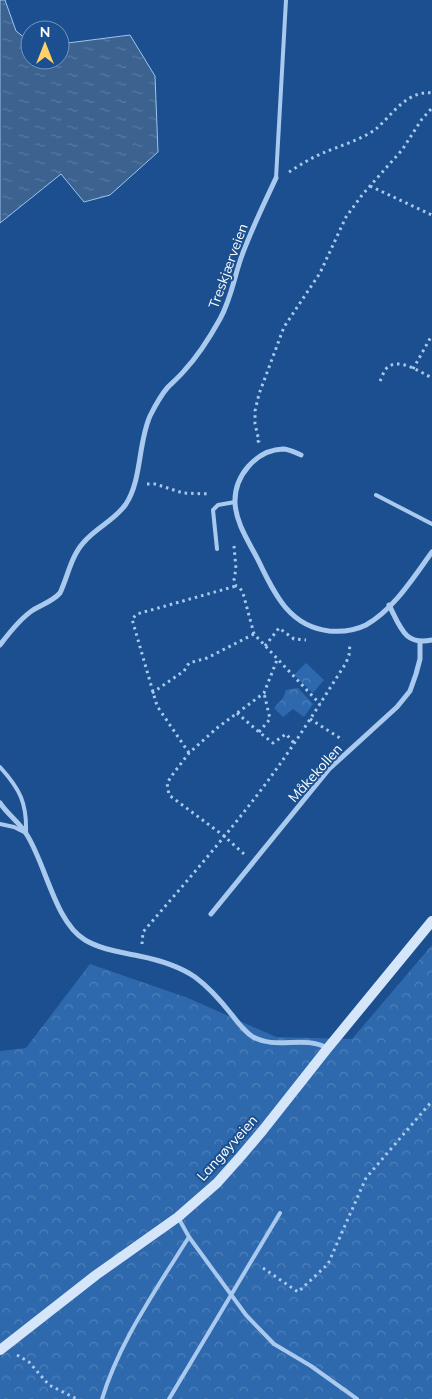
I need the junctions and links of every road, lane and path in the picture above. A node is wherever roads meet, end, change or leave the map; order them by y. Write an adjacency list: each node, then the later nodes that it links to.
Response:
1 (286, 0): 4 (lane, Treskjærveien)
2 (432, 92): 4 (path)
3 (432, 108): 5 (path)
4 (276, 178): 13 (street, Treskjærveien)
5 (370, 186): 6 (path); 11 (path)
6 (432, 215)
7 (432, 335): 8 (path)
8 (413, 369): 9 (path); 10 (path)
9 (432, 378)
10 (380, 381)
11 (259, 441)
12 (301, 455): 14 (street)
13 (134, 483): 14 (path); 27 (street, Treskjærveien)
14 (236, 493): 16 (street)
15 (376, 495): 17 (lane)
16 (235, 502): 19 (lane); 23 (street)
17 (432, 524)
18 (234, 540): 21 (path)
19 (217, 549)
20 (432, 552): 22 (street)
21 (236, 586): 24 (path); 30 (path)
22 (390, 606): 23 (street); 26 (street)
23 (349, 631): 31 (path)
24 (254, 634): 28 (path); 30 (path)
25 (432, 640): 26 (street)
26 (420, 642): 36 (street, Måkekollen)
27 (0, 645)
28 (277, 660): 29 (path); 31 (path)
29 (264, 692): 32 (path); 34 (path)
30 (152, 693): 37 (path)
31 (320, 704): 33 (path)
32 (237, 713): 34 (path); 37 (path)
33 (310, 719): 35 (path); 36 (path)
34 (258, 732): 35 (path)
35 (294, 743): 42 (path)
36 (354, 747): 43 (street, Måkekollen)
37 (189, 753): 42 (path)
38 (0, 767): 41 (lane)
39 (0, 804): 41 (street)
40 (0, 824): 41 (lane)
41 (26, 833): 47 (street)
42 (224, 836): 43 (path); 46 (path)
43 (254, 862): 44 (street, Måkekollen)
44 (211, 914)
45 (432, 921): 47 (main road, Langøyveien)
46 (143, 932)
47 (327, 1048): 50 (main road, Langøyveien)
48 (432, 1101): 52 (path)
49 (280, 1213): 52 (lane)
50 (178, 1217): 51 (lane); 54 (main road, Langøyveien)
51 (189, 1237): 53 (lane); 56 (lane)
52 (252, 1260): 53 (lane)
53 (231, 1294): 57 (lane); 58 (lane)
54 (2, 1349): 55 (path)
55 (77, 1399)
56 (102, 1399)
57 (169, 1399)
58 (357, 1399)

